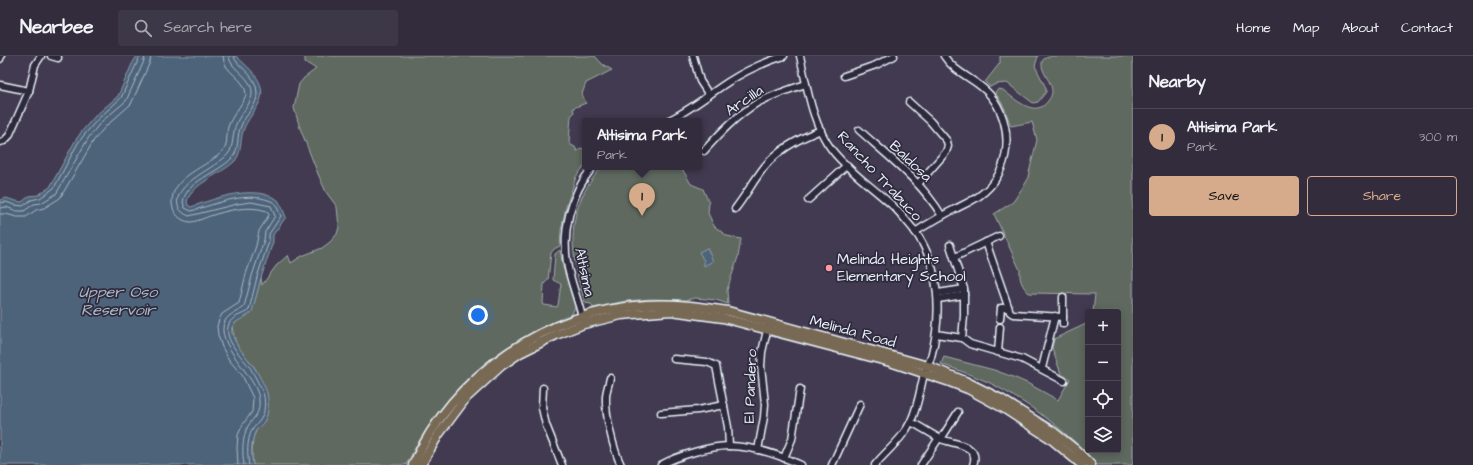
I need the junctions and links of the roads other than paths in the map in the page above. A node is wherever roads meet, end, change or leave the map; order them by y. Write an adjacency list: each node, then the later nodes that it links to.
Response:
1 (1, 56): 8 (street)
2 (41, 56): 12 (street)
3 (693, 56): 13 (street)
4 (784, 56): 13 (street)
5 (800, 56): 10 (street, Rancho Trabuco)
6 (894, 56): 9 (street)
7 (944, 56): 25 (street)
8 (0, 59)
9 (844, 76)
10 (806, 84): 16 (street, Rancho Trabuco); 19 (street, Arcilla)
11 (0, 85): 12 (street)
12 (29, 91): 18 (street)
13 (709, 95): 15 (street)
14 (909, 102): 22 (street)
15 (674, 118)
16 (821, 130): 20 (street, Rancho Trabuco); 24 (street)
17 (859, 130): 22 (street, Baldosa)
18 (0, 142)
19 (704, 151)
20 (847, 165): 23 (street); 26 (street, Rancho Trabuco)
21 (591, 170): 38 (street, Altisima)
22 (918, 184): 25 (street, Baldosa)
23 (808, 200)
24 (735, 209)
25 (942, 216): 26 (street)
26 (915, 232): 32 (street, Rancho Trabuco)
27 (999, 236): 28 (street)
28 (986, 242): 30 (street); 34 (street)
29 (950, 245): 30 (street)
30 (955, 257): 31 (street)
31 (964, 292): 32 (street); 43 (street)
32 (938, 296): 42 (street, Rancho Trabuco)
33 (1063, 297): 36 (street)
34 (1008, 308): 35 (street); 37 (street)
35 (1054, 316): 36 (street); 46 (street)
36 (1063, 317): 39 (street)
37 (1000, 319)
38 (583, 321): 40 (main road, Melinda Road); 62 (main road); 63 (main road)
39 (1063, 324)
40 (768, 326): 47 (main road, Melinda Road); 59 (street, El Pandero)
41 (1000, 327): 44 (street)
42 (936, 334): 43 (street); 47 (street, Rancho Trabuco)
43 (962, 338): 44 (street)
44 (998, 352): 46 (street)
45 (674, 359): 53 (street)
46 (1042, 368): 49 (street)
47 (926, 370): 56 (street, Rancho Trabuco); 61 (main road, Melinda Road)
48 (610, 378): 65 (street)
49 (1064, 381)
50 (543, 388): 64 (street)
51 (800, 389): 60 (street)
52 (860, 404): 68 (street)
53 (724, 405): 55 (street); 58 (street)
54 (958, 412): 57 (street)
55 (661, 413)
56 (911, 422): 57 (street); 69 (street, Rancho Trabuco)
57 (940, 439): 70 (street); 71 (street)
58 (729, 446): 59 (street); 66 (street)
59 (758, 450): 60 (street)
60 (784, 458): 67 (street)
61 (1080, 462): 72 (main road, Melinda Road)
62 (412, 465)
63 (421, 465)
64 (562, 465)
65 (621, 465)
66 (661, 465)
67 (801, 465)
68 (832, 465)
69 (875, 465)
70 (921, 465)
71 (973, 465)
72 (1091, 465)

